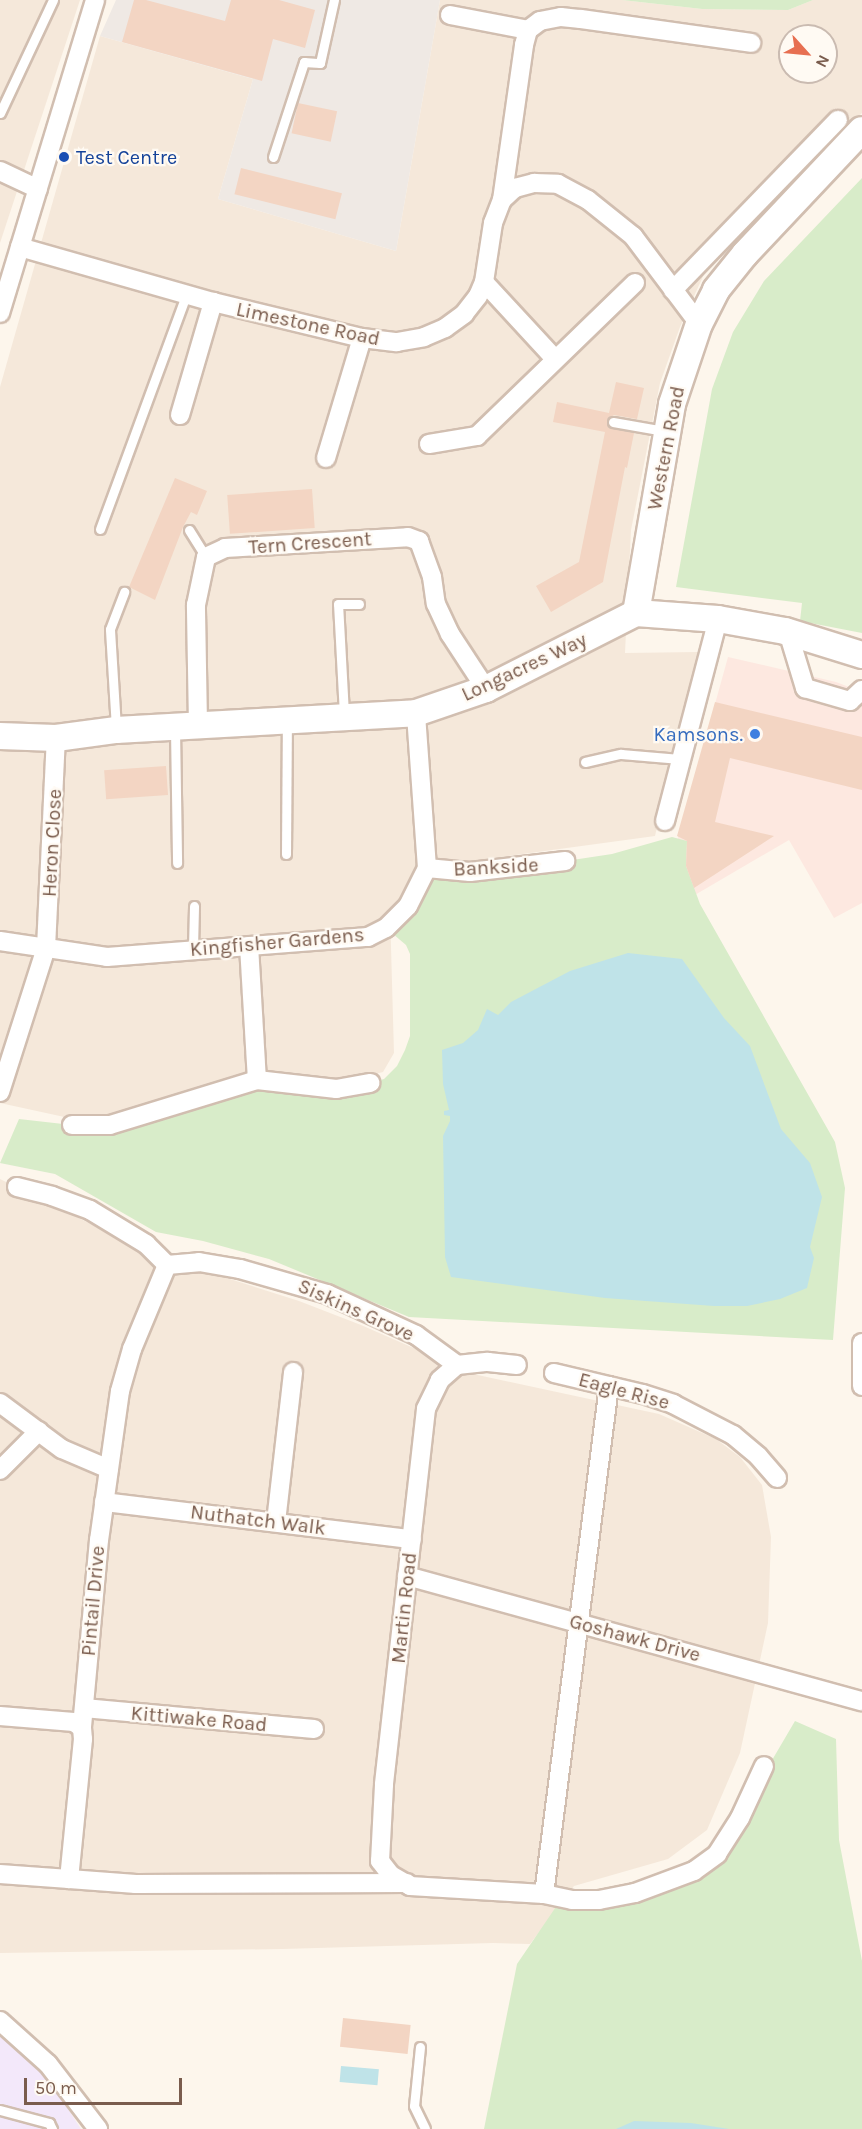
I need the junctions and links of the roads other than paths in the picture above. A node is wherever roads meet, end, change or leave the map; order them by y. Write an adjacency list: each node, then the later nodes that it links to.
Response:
1 (53, 0): 7 (lane)
2 (95, 0): 12 (street)
3 (333, 0): 10 (lane)
4 (450, 15): 5 (street)
5 (528, 30): 6 (street); 13 (street, Limestone Road)
6 (751, 43)
7 (0, 112)
8 (838, 120): 17 (street)
9 (862, 130): 21 (main road, Western Road)
10 (273, 157)
11 (0, 171): 12 (street)
12 (38, 189): 14 (street)
13 (502, 200): 15 (street, Limestone Road); 17 (street)
14 (20, 247): 18 (street, Limestone Road); 20 (street)
15 (484, 282): 22 (street, Limestone Road); 23 (street)
16 (635, 282): 23 (street)
17 (673, 290): 21 (street)
18 (186, 295): 19 (street, Limestone Road); 29 (lane)
19 (213, 302): 22 (street, Limestone Road); 24 (street)
20 (0, 313)
21 (699, 324): 26 (main road, Western Road)
22 (362, 338): 28 (street)
23 (555, 359): 27 (street)
24 (180, 415)
25 (613, 422): 26 (lane)
26 (667, 431): 34 (main road, Western Road)
27 (429, 444)
28 (326, 458)
29 (100, 529)
30 (189, 530): 31 (lane)
31 (206, 557): 38 (street, Tern Crescent); 43 (street)
32 (124, 592): 44 (lane)
33 (359, 604): 41 (lane)
34 (636, 613): 35 (main road); 38 (main road, Longacres Way)
35 (718, 619): 36 (main road); 47 (street)
36 (788, 632): 37 (main road); 39 (street)
37 (862, 655)
38 (486, 689): 40 (main road, Longacres Way)
39 (862, 690)
40 (416, 713): 41 (main road, Longacres Way); 53 (street)
41 (344, 717): 42 (main road, Longacres Way)
42 (287, 720): 43 (main road, Longacres Way); 50 (lane)
43 (186, 725): 44 (main road, Longacres Way); 52 (lane)
44 (116, 730): 46 (main road, Longacres Way)
45 (0, 736): 46 (main road, Longacres Way)
46 (56, 738): 57 (street, Heron Close)
47 (680, 759): 48 (lane); 49 (street)
48 (585, 762)
49 (665, 821)
50 (286, 854)
51 (565, 861): 53 (street, Bankside)
52 (177, 863)
53 (427, 868): 56 (street, Kingfisher Gardens)
54 (194, 906): 58 (lane)
55 (0, 941): 57 (street)
56 (249, 946): 58 (street, Kingfisher Gardens); 59 (street)
57 (46, 948): 58 (street, Kingfisher Gardens); 61 (street, Heron Close)
58 (193, 948)
59 (257, 1080): 60 (street); 62 (street)
60 (370, 1083)
61 (0, 1092)
62 (72, 1125)
63 (17, 1187): 64 (street)
64 (167, 1265): 66 (street, Siskins Grove); 75 (street, Pintail Drive)
65 (862, 1343): 70 (street)
66 (457, 1365): 67 (street); 80 (street, Martin Road)
67 (517, 1365)
68 (293, 1372): 79 (street)
69 (554, 1373): 71 (street, Eagle Rise)
70 (862, 1375): 72 (street)
71 (609, 1386): 77 (street, Eagle Rise); 82 (street)
72 (862, 1386)
73 (0, 1403): 74 (street)
74 (39, 1431): 75 (street); 76 (street)
75 (109, 1469): 78 (street, Pintail Drive)
76 (0, 1470)
77 (777, 1478)
78 (104, 1502): 79 (street, Nuthatch Walk); 84 (street, Pintail Drive)
79 (276, 1522): 80 (street, Nuthatch Walk)
80 (412, 1539): 81 (street, Martin Road)
81 (407, 1576): 82 (street, Goshawk Drive); 91 (street, Martin Road)
82 (578, 1623): 83 (street, Goshawk Drive); 92 (street)
83 (862, 1701)
84 (84, 1708): 86 (street, Pintail Drive); 87 (street, Kittiwake Road)
85 (0, 1716): 86 (street)
86 (82, 1728): 90 (street, Pintail Drive)
87 (314, 1729)
88 (764, 1766): 92 (street)
89 (0, 1874): 90 (street)
90 (69, 1879): 91 (street)
91 (407, 1883): 92 (street)
92 (544, 1894)
93 (0, 2021): 97 (street)
94 (420, 2047): 98 (lane)
95 (0, 2110): 96 (lane)
96 (52, 2129)
97 (98, 2129)
98 (425, 2129)

